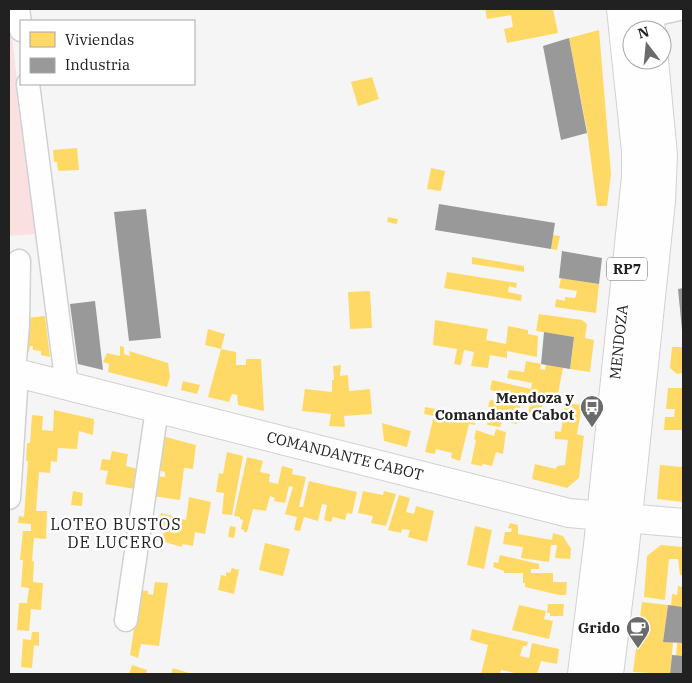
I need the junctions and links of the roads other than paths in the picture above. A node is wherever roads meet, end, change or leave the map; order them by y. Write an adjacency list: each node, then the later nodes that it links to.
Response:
1 (18, 9): 5 (street)
2 (679, 9): 4 (street)
3 (622, 15): 4 (street); 13 (main road, MENDOZA / RP7)
4 (649, 18)
5 (20, 23)
6 (655, 70): 14 (main road, MENDOZA / RP7)
7 (28, 85): 10 (street)
8 (19, 261): 9 (street)
9 (13, 373): 10 (main road, COMANDANTE CABOT); 12 (street)
10 (67, 386): 11 (main road, COMANDANTE CABOT)
11 (157, 409): 13 (main road, COMANDANTE CABOT); 16 (street)
12 (9, 498)
13 (601, 515): 14 (main road, COMANDANTE CABOT); 17 (main road, MENDOZA / RP7)
14 (628, 518): 15 (main road, COMANDANTE CABOT); 18 (main road, MENDOZA / RP7)
15 (683, 523)
16 (126, 620)
17 (582, 674)
18 (609, 674)

